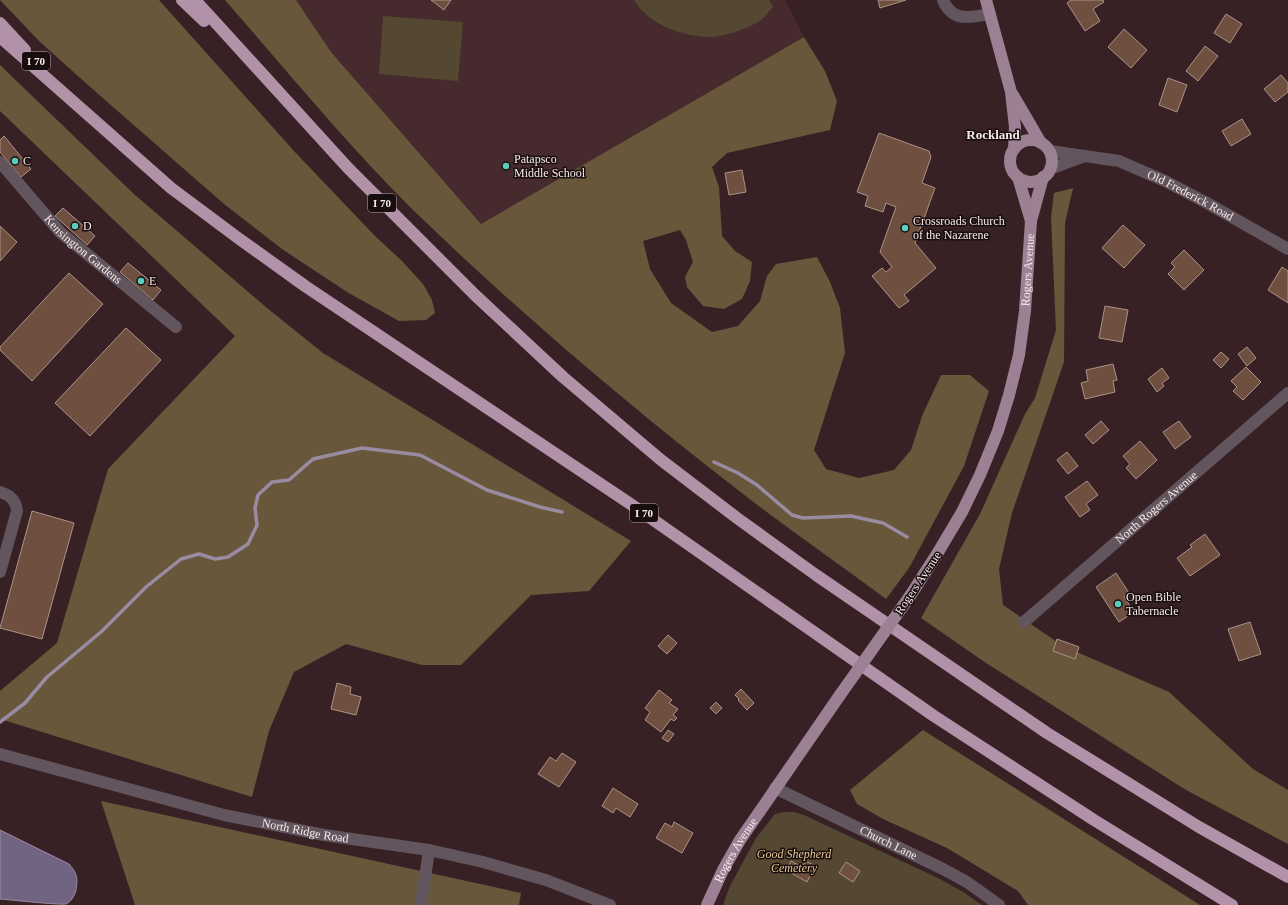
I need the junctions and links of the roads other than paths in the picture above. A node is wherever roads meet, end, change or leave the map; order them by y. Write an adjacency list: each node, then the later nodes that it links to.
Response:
1 (182, 0): 9 (highway)
2 (195, 0): 9 (highway, I 70)
3 (943, 0): 5 (street)
4 (986, 0): 5 (main road)
5 (990, 14): 8 (main road)
6 (0, 23): 10 (highway, I 70)
7 (0, 37): 10 (highway)
8 (1011, 92): 11 (main road); 12 (main road)
9 (278, 93): 27 (highway, I 70)
10 (71, 99): 32 (highway, I 70)
11 (1046, 147): 12 (main road); 13 (street, Old Frederick Road); 15 (main road)
12 (1014, 149): 16 (main road)
13 (1087, 156): 15 (street, Old Frederick Road); 18 (street, Old Frederick Road)
14 (0, 162): 19 (street, Kensington Gardens)
15 (1047, 173): 16 (main road); 17 (main road, Rogers Avenue)
16 (1018, 177): 17 (main road, Rogers Avenue)
17 (1031, 221): 25 (main road, Rogers Avenue, bridge)
18 (1288, 249)
19 (176, 327)
20 (1288, 394): 23 (street, North Rogers Avenue)
21 (0, 492): 22 (street)
22 (0, 572)
23 (1024, 622)
24 (0, 754): 26 (street, North Ridge Road)
25 (775, 788): 30 (main road, Rogers Avenue); 31 (street, Church Lane)
26 (429, 850): 28 (street); 29 (street, North Ridge Road)
27 (1288, 877)
28 (421, 905)
29 (610, 905)
30 (708, 905)
31 (999, 905)
32 (1232, 905)

